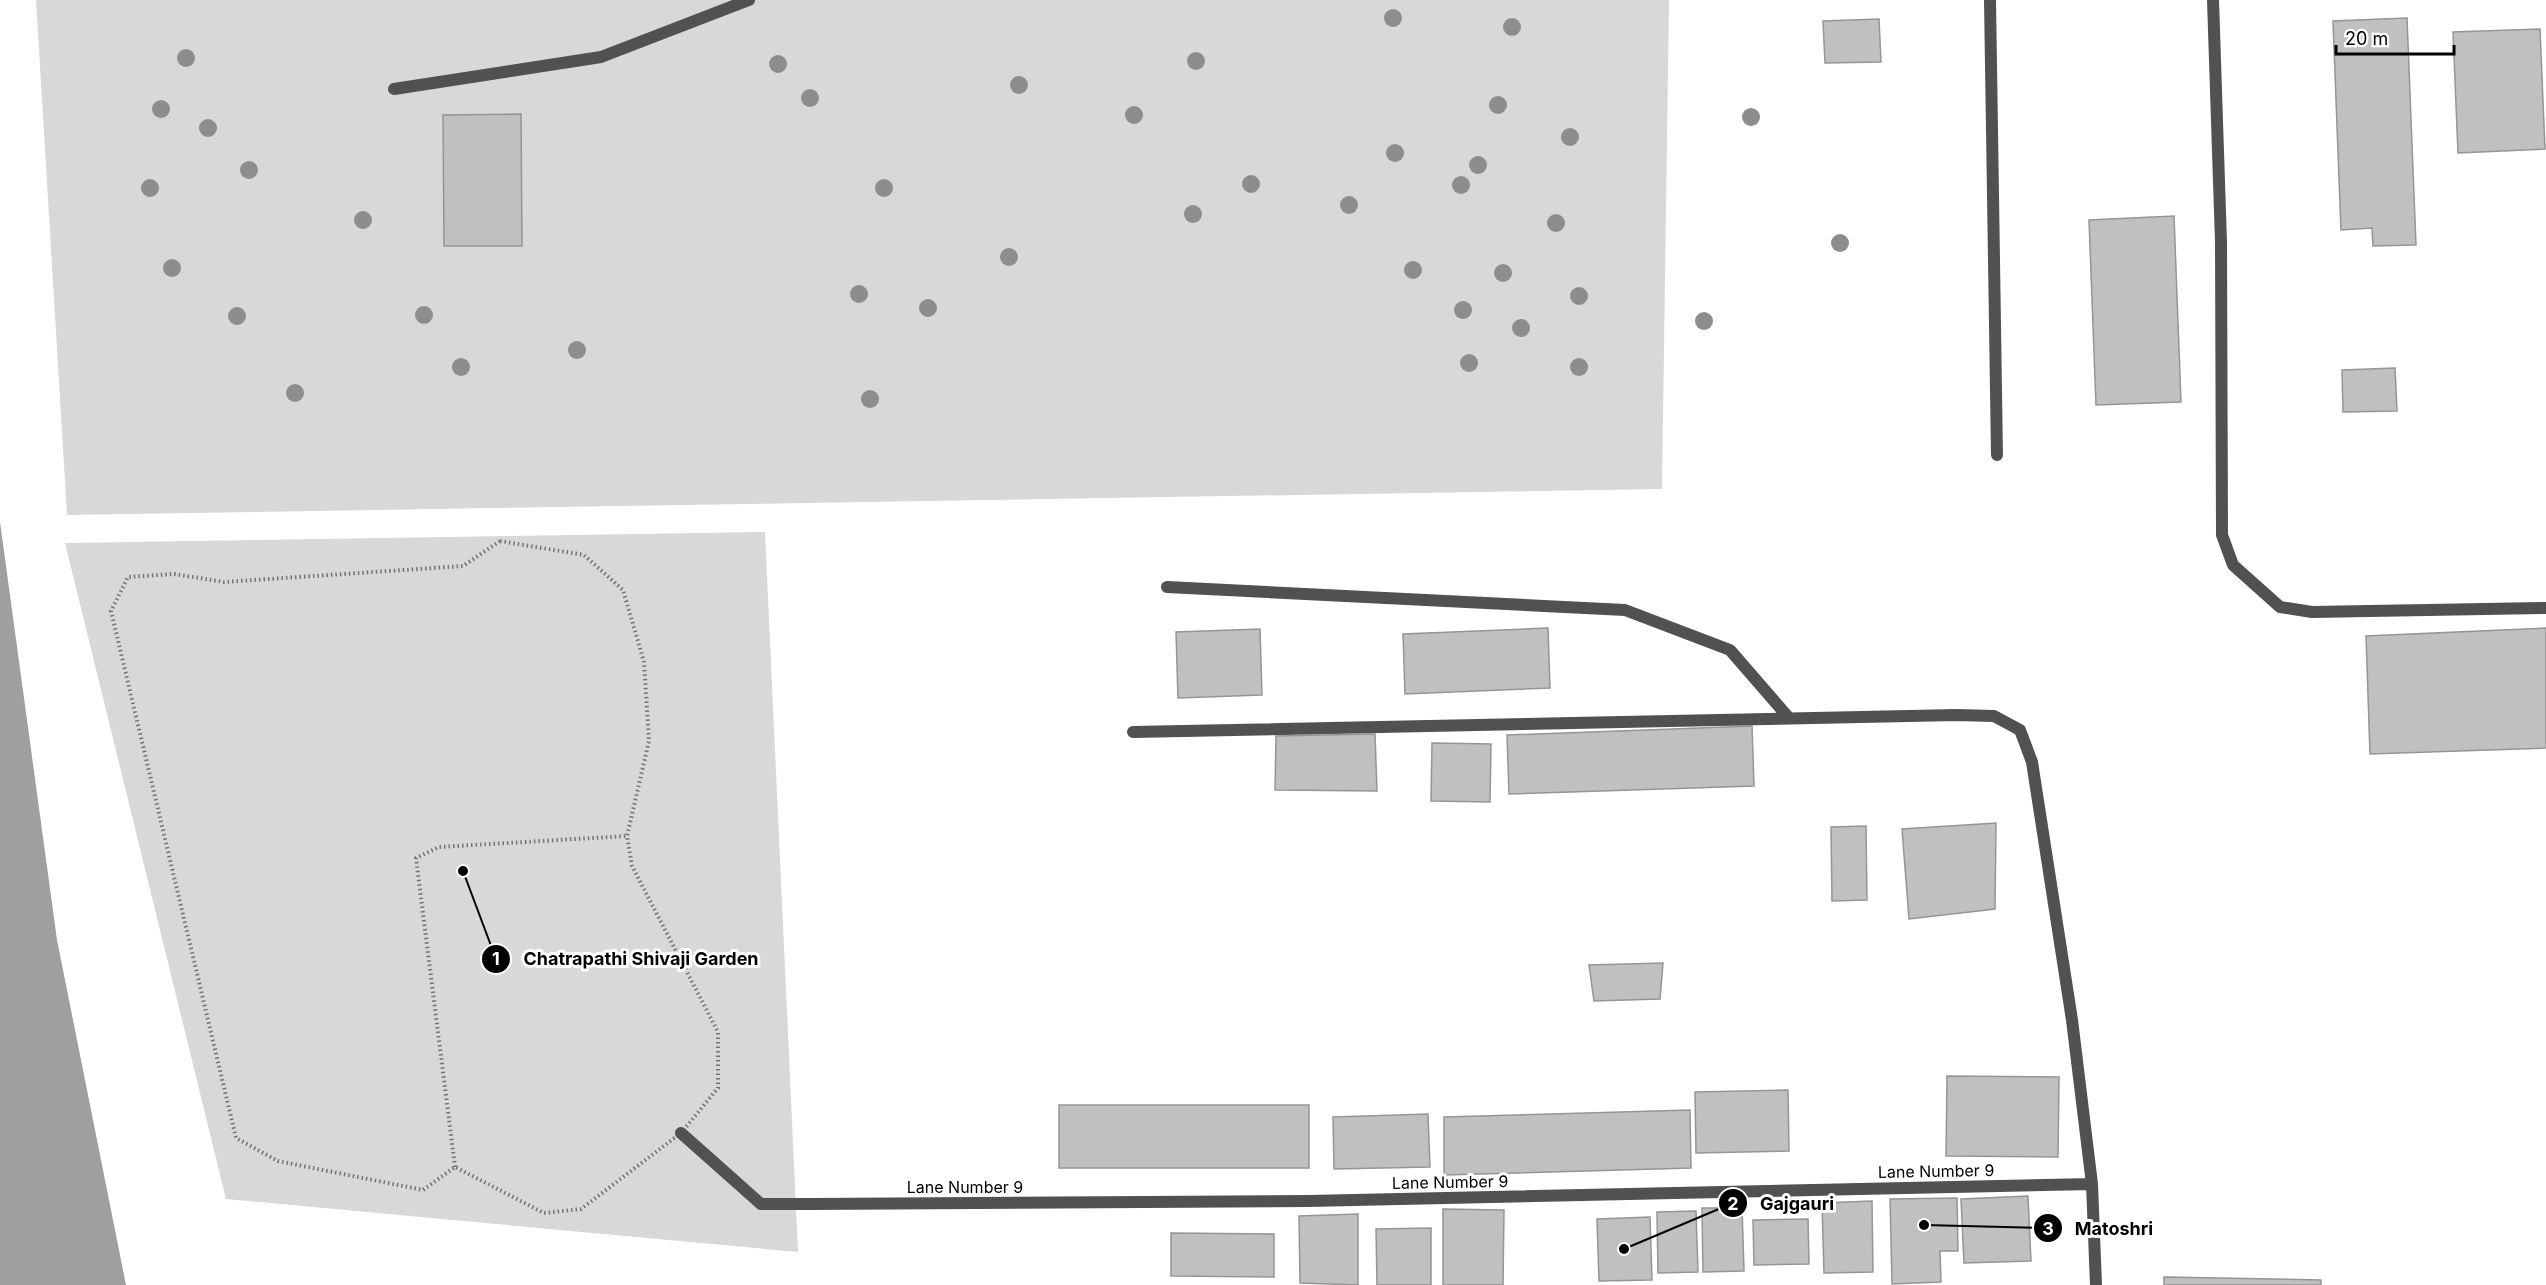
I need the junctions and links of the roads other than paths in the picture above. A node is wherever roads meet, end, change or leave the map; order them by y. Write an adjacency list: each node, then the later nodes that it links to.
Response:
1 (749, 0): 4 (street)
2 (1990, 0): 5 (street)
3 (2213, 0): 7 (street)
4 (394, 88)
5 (1996, 455)
6 (1167, 587): 8 (street)
7 (2546, 608)
8 (1789, 718): 9 (street); 11 (street)
9 (1134, 732)
10 (681, 1132): 11 (street, Lane Number 9)
11 (2092, 1184): 12 (street)
12 (2096, 1285)

